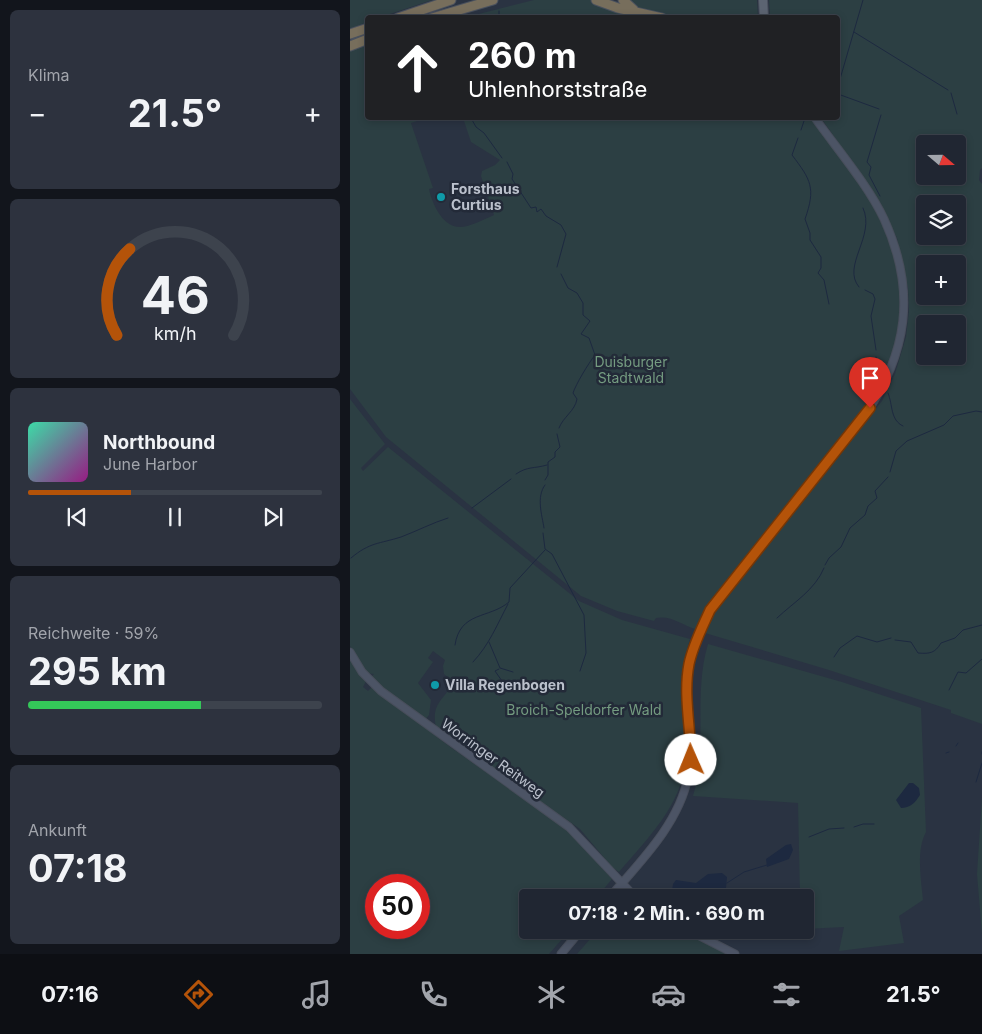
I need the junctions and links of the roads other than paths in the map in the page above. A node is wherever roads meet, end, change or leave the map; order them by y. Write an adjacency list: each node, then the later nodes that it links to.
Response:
1 (451, 0): 7 (highway)
2 (493, 0): 8 (highway)
3 (596, 0): 6 (highway)
4 (623, 0): 6 (highway)
5 (763, 0): 10 (main road)
6 (636, 12): 9 (highway)
7 (407, 15)
8 (442, 15)
9 (649, 15)
10 (764, 15)
11 (365, 29): 12 (highway)
12 (350, 34)
13 (365, 41): 14 (highway)
14 (350, 46)
15 (816, 120): 17 (main road)
16 (350, 652): 17 (main road, Worringer Reitweg)
17 (621, 884): 18 (main road); 19 (main road, Worringer Reitweg)
18 (617, 889)
19 (626, 889)
20 (574, 939): 22 (main road)
21 (705, 939): 23 (main road)
22 (561, 954)
23 (734, 954)

